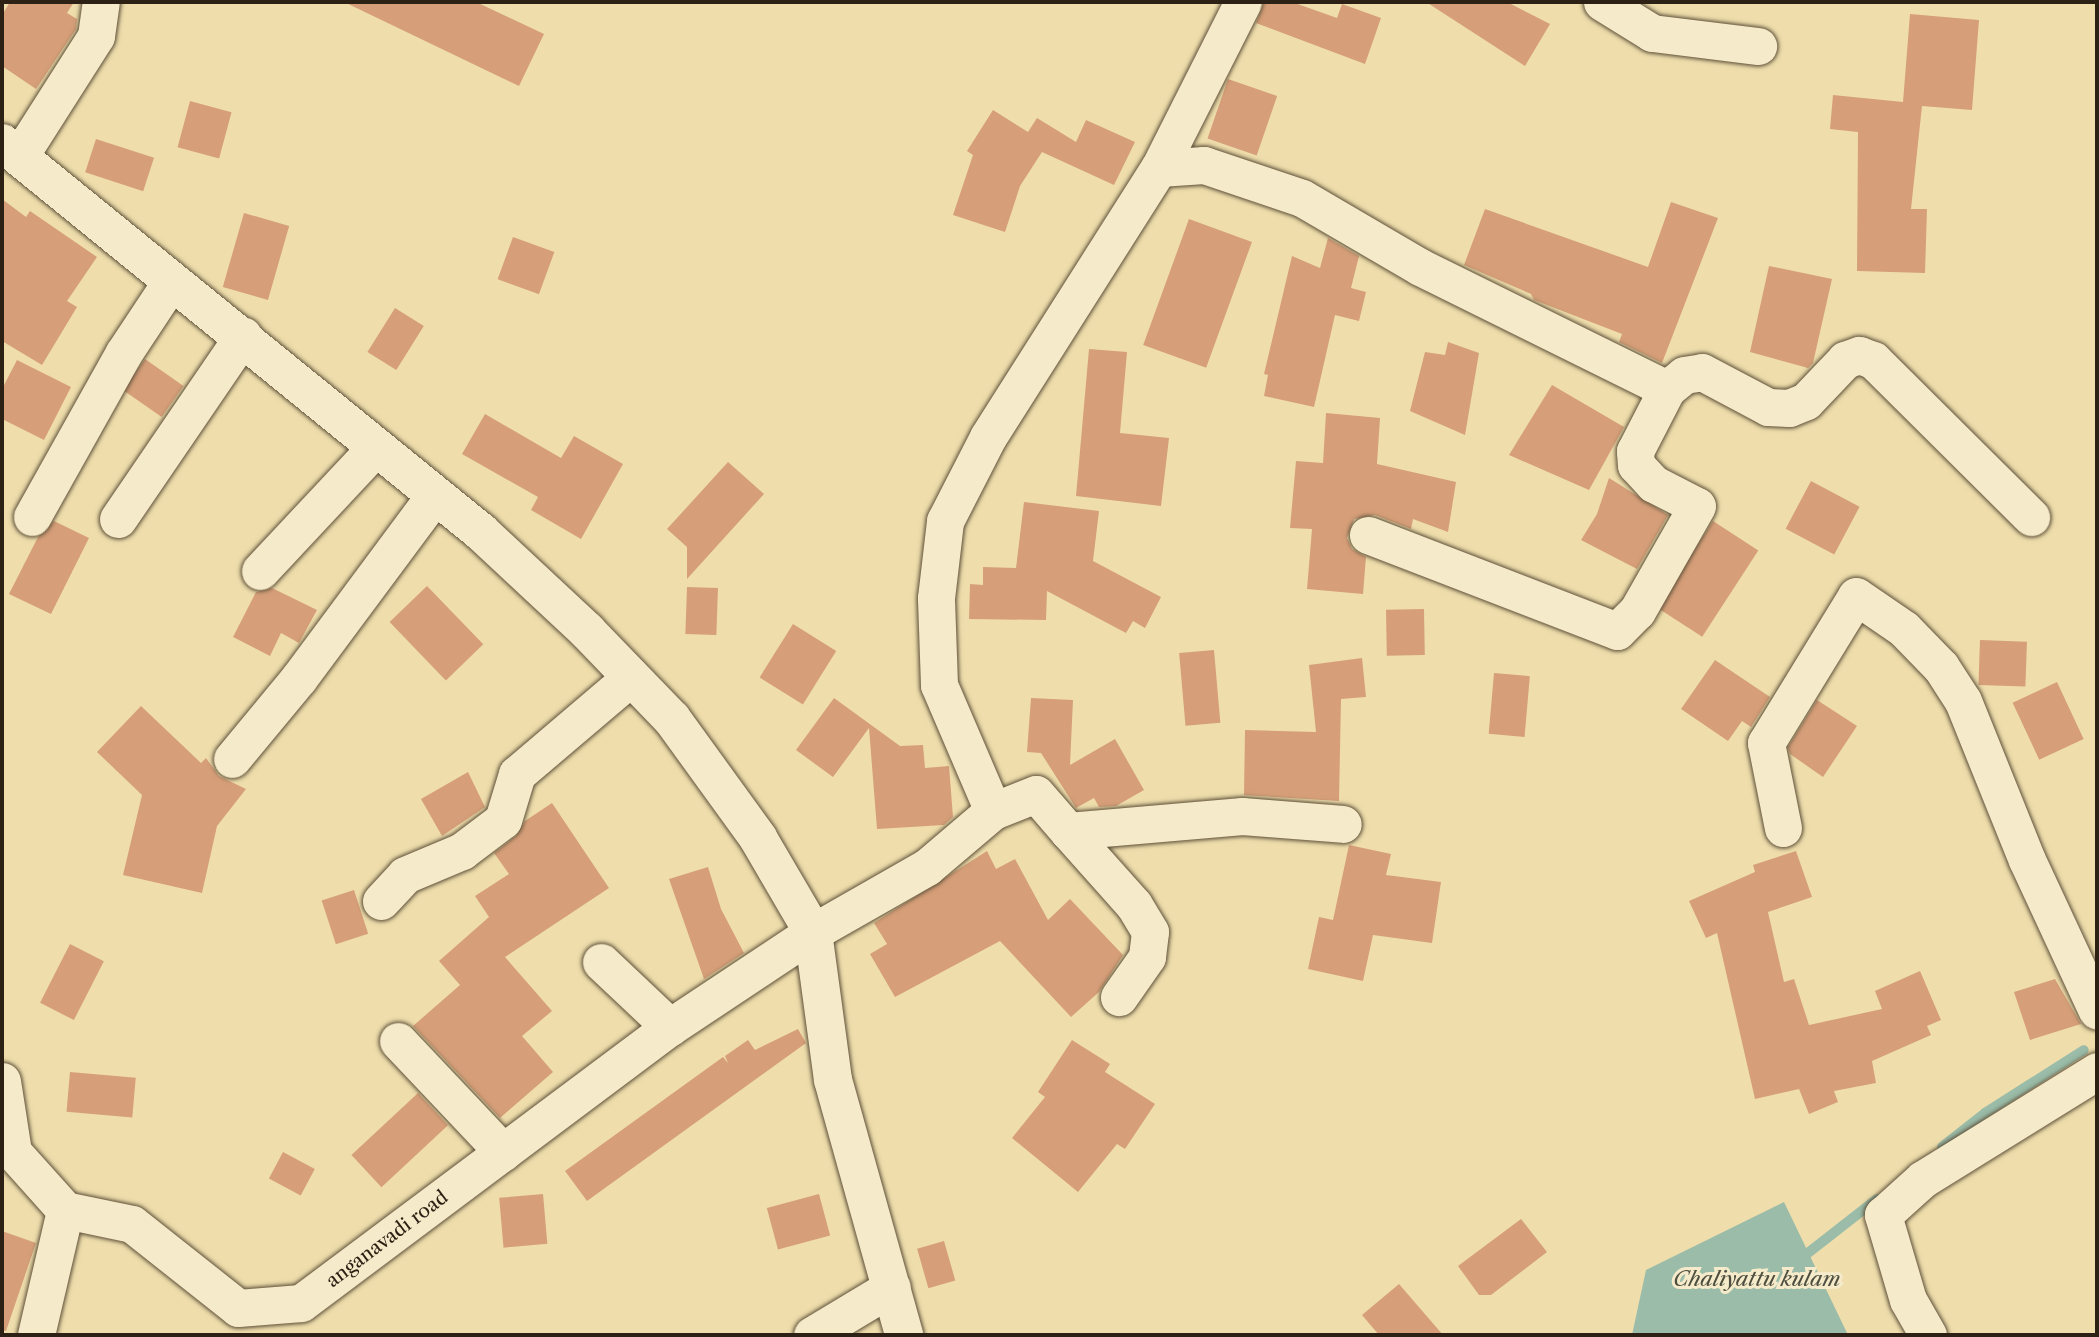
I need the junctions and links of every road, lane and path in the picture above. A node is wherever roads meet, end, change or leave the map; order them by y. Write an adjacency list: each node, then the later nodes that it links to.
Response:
1 (102, 2): 5 (street)
2 (1602, 2): 4 (street)
3 (1238, 3): 6 (street)
4 (1758, 46)
5 (10, 150): 7 (main road)
6 (1159, 168): 9 (street); 19 (street)
7 (170, 283): 8 (main road); 12 (street)
8 (243, 336): 10 (main road); 14 (street)
9 (1667, 389): 13 (street); 15 (street)
10 (376, 447): 11 (main road); 16 (street)
11 (435, 495): 17 (main road); 18 (street)
12 (32, 517)
13 (2031, 517)
14 (118, 519)
15 (1368, 535)
16 (260, 571)
17 (631, 677): 23 (street); 24 (main road)
18 (232, 759)
19 (993, 811): 22 (street, anganavadi road); 24 (street, anganavadi road)
20 (1343, 824): 22 (street)
21 (1783, 828): 27 (street)
22 (1068, 831): 26 (street)
23 (381, 901)
24 (813, 932): 28 (street, anganavadi road); 34 (main road)
25 (601, 962): 28 (street)
26 (1119, 997)
27 (2097, 1011)
28 (670, 1027): 32 (street, anganavadi road)
29 (398, 1041): 32 (street)
30 (2097, 1071): 38 (street)
31 (2, 1081): 33 (street)
32 (503, 1152): 33 (street, anganavadi road)
33 (65, 1210): 35 (street)
34 (892, 1287): 36 (street); 37 (main road)
35 (36, 1335)
36 (812, 1335)
37 (904, 1335)
38 (1928, 1335)

